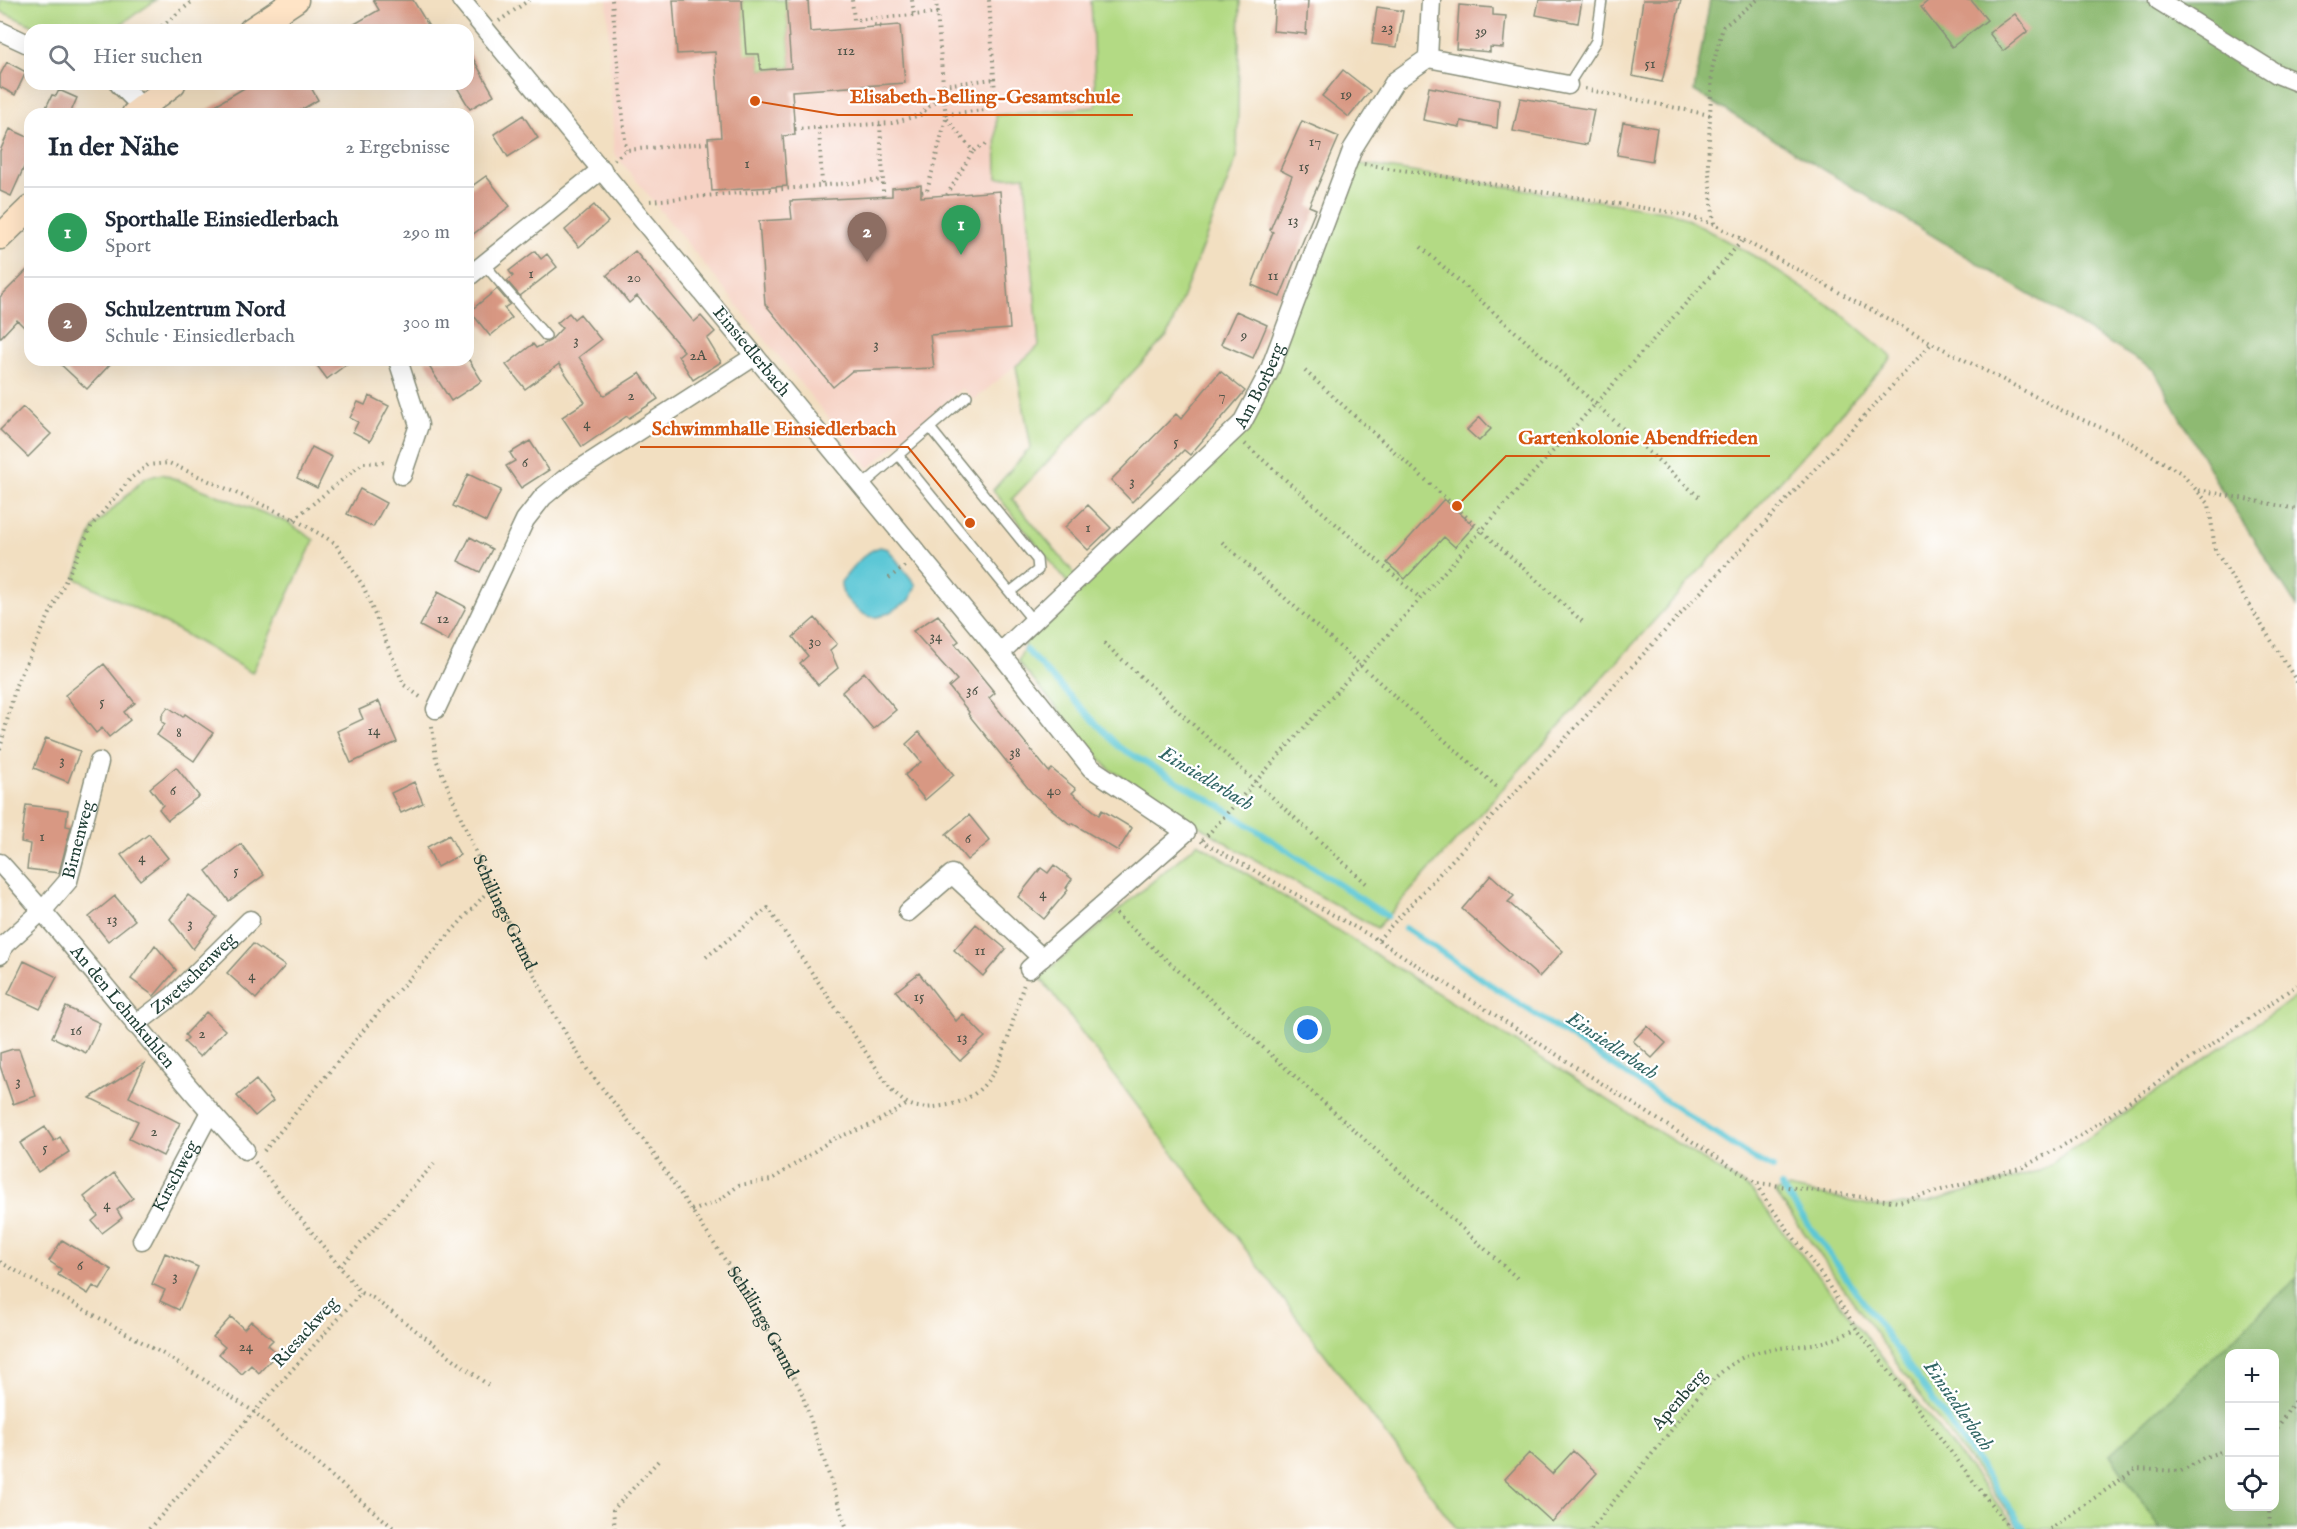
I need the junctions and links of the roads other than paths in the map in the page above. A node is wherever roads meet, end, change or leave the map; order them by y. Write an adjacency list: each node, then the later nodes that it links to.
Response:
1 (296, 0): 6 (main road)
2 (461, 0): 16 (street, Einsiedlerbach)
3 (1431, 0): 9 (street)
4 (1602, 0): 11 (lane)
5 (2158, 0): 10 (street)
6 (261, 24)
7 (0, 31): 8 (street)
8 (24, 42)
9 (1428, 58): 11 (street); 30 (street, Am Borberg)
10 (2297, 82)
11 (1568, 85)
12 (124, 90): 14 (street)
13 (166, 90): 15 (main road)
14 (138, 108)
15 (146, 108)
16 (602, 170): 19 (street); 22 (street, Einsiedlerbach)
17 (24, 214): 18 (main road)
18 (0, 237)
19 (484, 264): 20 (street); 21 (lane)
20 (474, 272)
21 (546, 336)
22 (755, 356): 28 (street, Einsiedlerbach); 32 (street)
23 (400, 366): 27 (street)
24 (967, 396): 25 (lane)
25 (930, 428): 26 (lane); 29 (lane)
26 (898, 455): 28 (lane); 29 (lane)
27 (404, 468)
28 (863, 485): 31 (street, Einsiedlerbach)
29 (1010, 592): 30 (lane)
30 (1034, 622): 31 (street, Am Borberg)
31 (1000, 653): 36 (street, Einsiedlerbach)
32 (436, 709)
33 (99, 762): 35 (street, Birnenweg)
34 (0, 863): 35 (street, An den Lehmkuhlen)
35 (43, 910): 38 (street, Birnenweg); 39 (street, An den Lehmkuhlen)
36 (908, 912)
37 (249, 920): 39 (street, Zwetschenweg)
38 (0, 955)
39 (135, 1025): 40 (street, An den Lehmkuhlen)
40 (210, 1112): 41 (street, An den Lehmkuhlen); 42 (street, Kirschweg)
41 (250, 1156)
42 (142, 1240)

